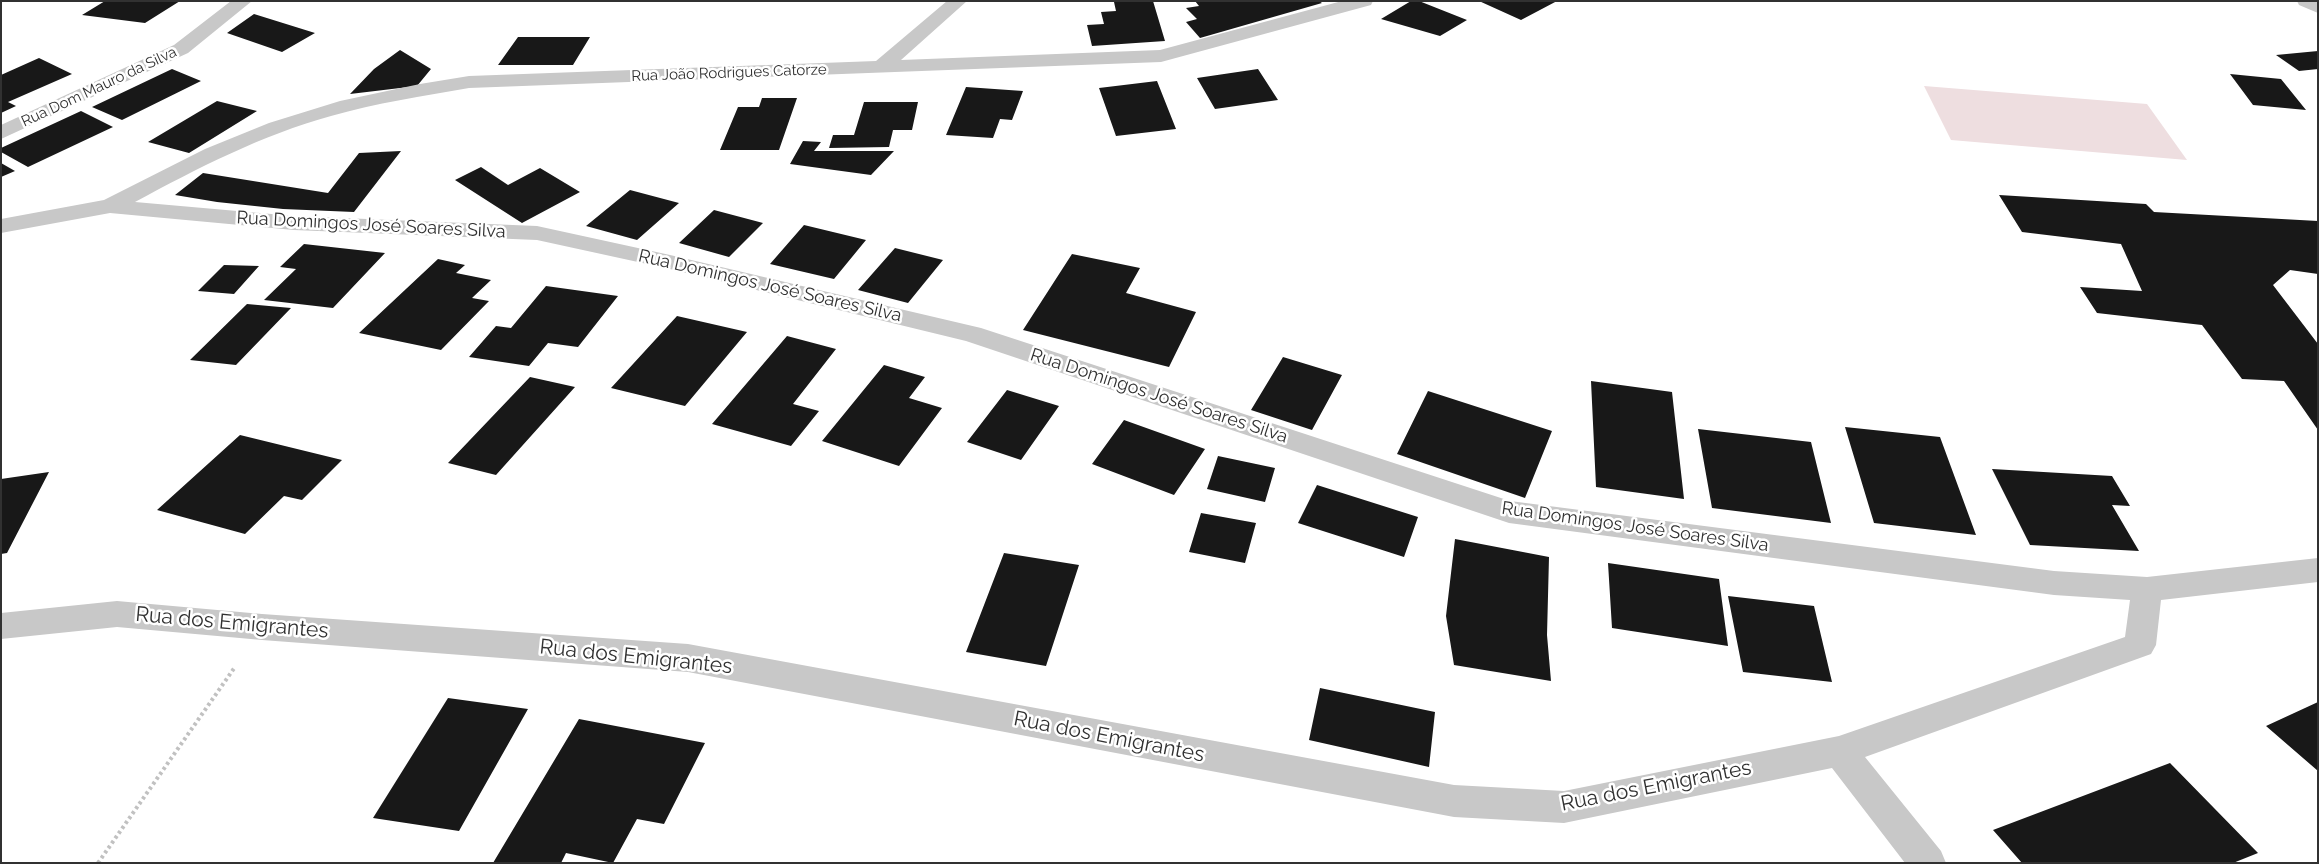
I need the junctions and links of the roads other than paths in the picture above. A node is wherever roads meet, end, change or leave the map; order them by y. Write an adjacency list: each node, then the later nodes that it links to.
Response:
1 (243, 1): 7 (street, Rua Dom Mauro da Silva)
2 (958, 1): 6 (street)
3 (1364, 1): 6 (street, Rua João Rodrigues Catorze)
4 (2306, 1): 5 (street)
5 (2318, 8)
6 (882, 68): 8 (street, Rua João Rodrigues Catorze)
7 (1, 133)
8 (110, 206): 9 (street, Rua Domingos José Soares Silva); 11 (street, Rua Domingos José Soares Silva)
9 (1, 226)
10 (2318, 570): 11 (street, Rua Domingos José Soares Silva)
11 (2147, 589): 13 (street, Rua dos Emigrantes)
12 (1, 626): 13 (street, Rua dos Emigrantes)
13 (1839, 751): 14 (street)
14 (1928, 863)

